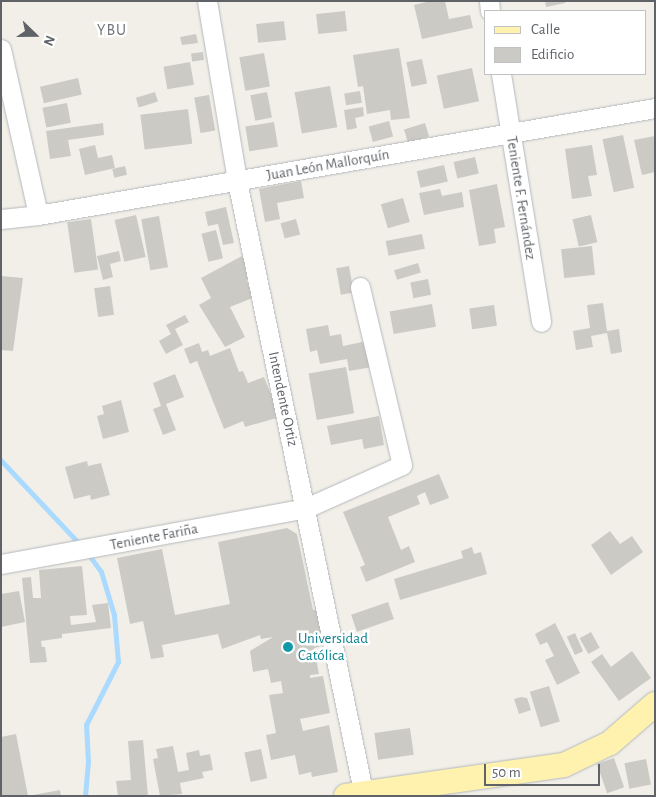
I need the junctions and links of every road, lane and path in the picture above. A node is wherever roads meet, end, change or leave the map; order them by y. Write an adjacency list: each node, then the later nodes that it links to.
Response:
1 (207, 1): 6 (street, Intendente Ortiz)
2 (1, 49): 7 (street)
3 (501, 75): 5 (street, Teniente F. Fernández)
4 (655, 108): 5 (street, Juan León Mallorquín)
5 (510, 132): 6 (street, Juan León Mallorquín); 10 (street, Teniente F. Fernández)
6 (237, 181): 7 (street, Juan León Mallorquín); 11 (street, Intendente Ortiz)
7 (38, 215): 8 (street, Juan León Mallorquín)
8 (1, 219)
9 (360, 287): 11 (street, Teniente Fariña)
10 (541, 322)
11 (306, 508): 12 (street, Teniente Fariña); 14 (street, Intendente Ortiz)
12 (1, 564)
13 (655, 704): 14 (main road)
14 (358, 795)

